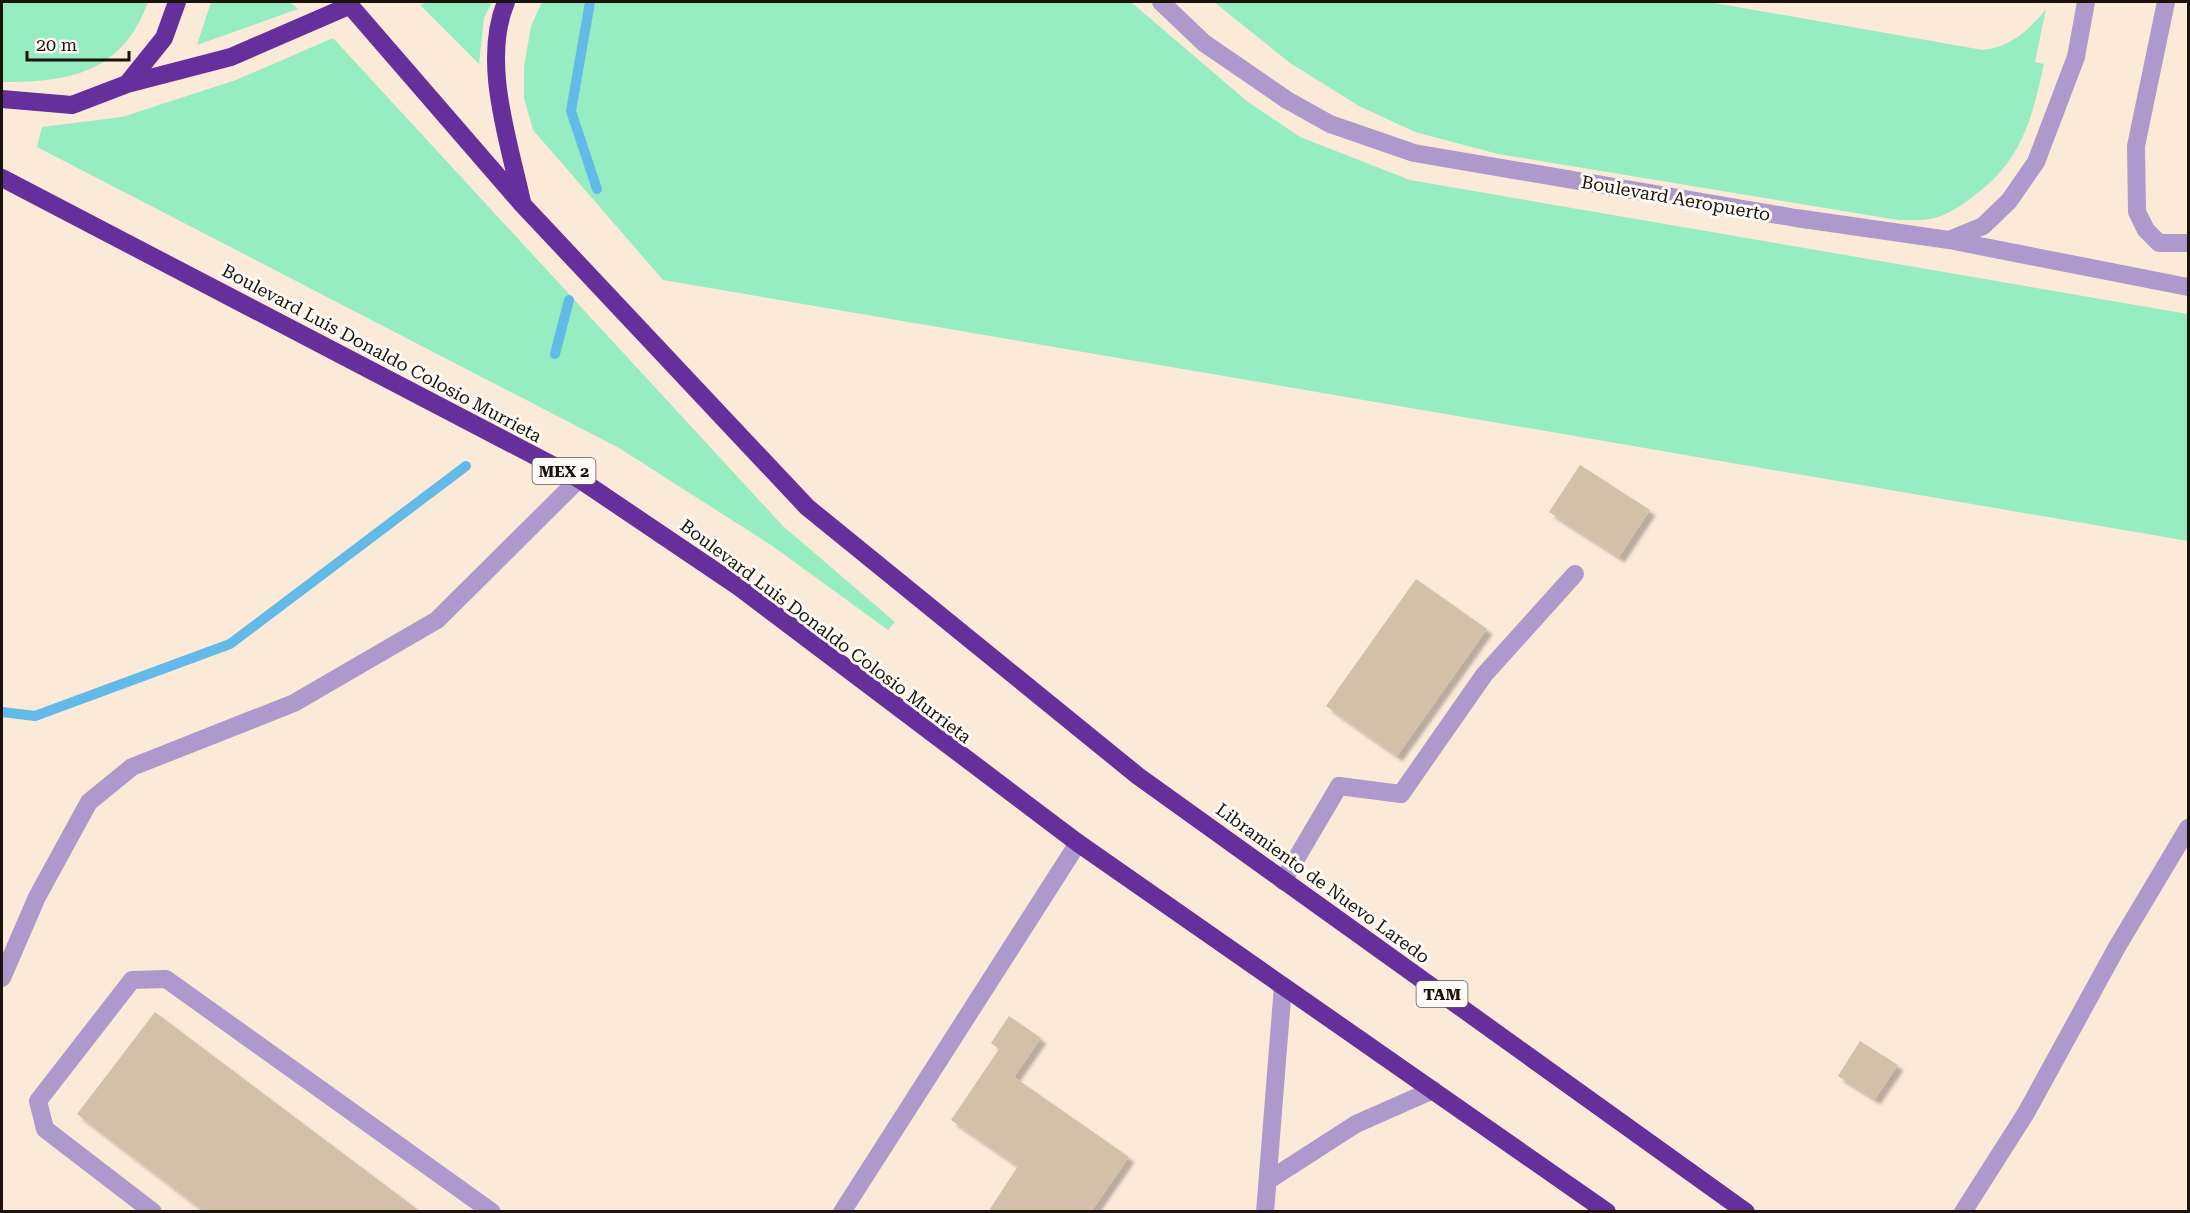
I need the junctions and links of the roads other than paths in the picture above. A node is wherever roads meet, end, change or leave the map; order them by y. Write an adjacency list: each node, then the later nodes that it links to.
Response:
1 (177, 2): 10 (highway)
2 (506, 2): 13 (highway)
3 (1161, 2): 8 (street, Boulevard Aeropuerto)
4 (2073, 2): 9 (street)
5 (2086, 2): 9 (street)
6 (2166, 2): 15 (street)
7 (352, 3): 10 (highway); 13 (highway)
8 (1175, 8): 14 (street, Boulevard Aeropuerto)
9 (2076, 57): 14 (street)
10 (127, 84): 11 (highway)
11 (2, 99)
12 (2, 178): 19 (highway, Boulevard Luis Donaldo Colosio Murrieta / MEX 2)
13 (522, 204): 23 (highway, Libramiento de Nuevo Laredo / TAM)
14 (1949, 240): 17 (street, Boulevard Aeropuerto)
15 (2188, 243)
16 (2188, 274): 17 (street)
17 (2161, 281): 18 (street, Boulevard Aeropuerto)
18 (2188, 287)
19 (579, 479): 22 (highway, Boulevard Luis Donaldo Colosio Murrieta / MEX 2); 24 (street)
20 (1575, 574): 23 (street)
21 (2188, 828): 34 (street)
22 (1078, 843): 25 (highway); 30 (street)
23 (1283, 881): 33 (highway, Libramiento de Nuevo Laredo / TAM)
24 (2, 978)
25 (1283, 986): 26 (highway); 27 (street)
26 (1433, 1090): 27 (street); 32 (highway)
27 (1269, 1180): 31 (street)
28 (153, 1212): 29 (street)
29 (492, 1212)
30 (842, 1212)
31 (1265, 1212)
32 (1607, 1212)
33 (1746, 1212)
34 (1963, 1212)

